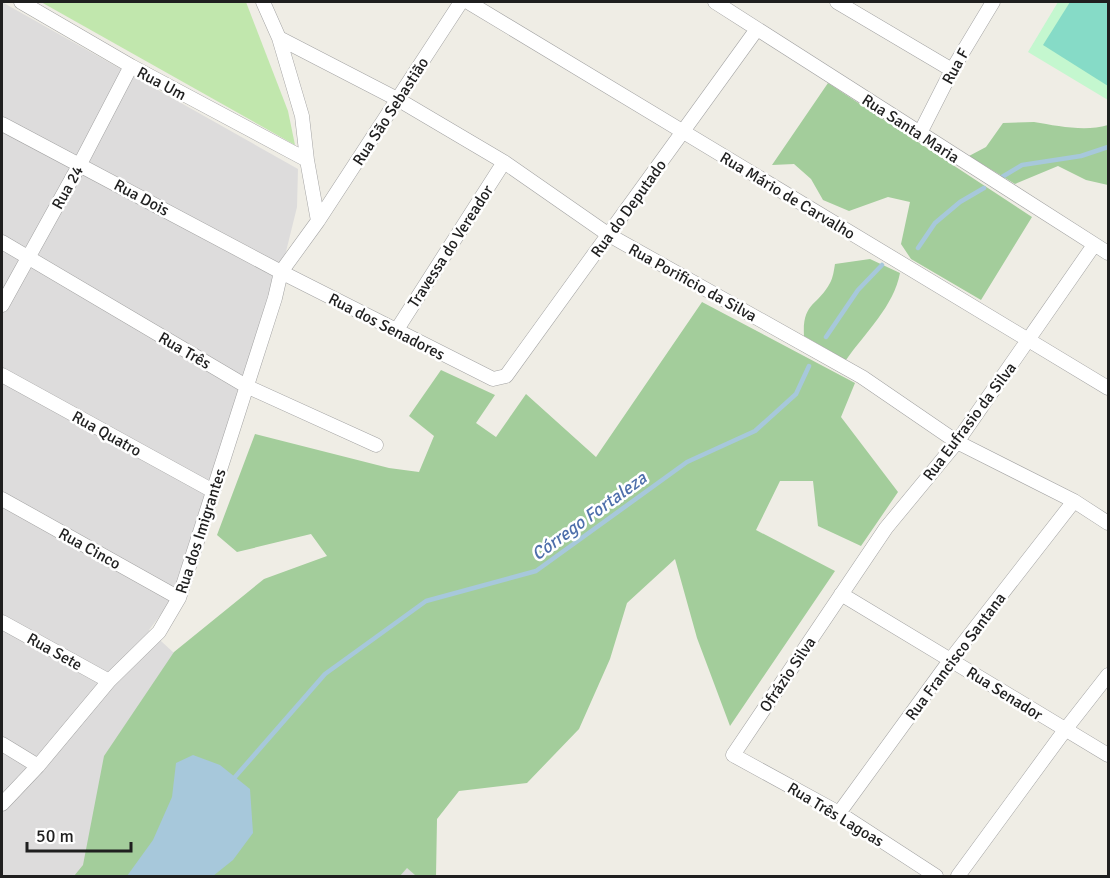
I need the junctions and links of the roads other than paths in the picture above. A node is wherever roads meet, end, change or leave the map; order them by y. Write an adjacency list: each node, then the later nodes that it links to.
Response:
1 (21, 2): 10 (street, Rua Um)
2 (263, 2): 9 (street)
3 (461, 2): 12 (street, Rua São Sebastião)
4 (468, 2): 14 (street, Rua Mário de Carvalho)
5 (715, 2): 8 (street, Rua Santa Maria)
6 (837, 2): 11 (street)
7 (993, 2): 11 (street, Rua F)
8 (757, 29): 14 (street, Rua do Deputado); 15 (street, Rua Santa Maria)
9 (279, 38): 12 (street, Rua Porificio da Silva); 16 (street)
10 (131, 66): 16 (street, Rua Um); 18 (street, Rua 24)
11 (952, 70): 15 (street, Rua F)
12 (399, 100): 17 (street, Rua Porificio da Silva); 19 (street, Rua São Sebastião)
13 (2, 124): 18 (street, Rua Dois)
14 (683, 131): 20 (street, Rua do Deputado); 28 (street, Rua Mário de Carvalho)
15 (920, 133): 22 (street, Rua Santa Maria)
16 (307, 160): 19 (street)
17 (504, 162): 20 (street, Rua Porificio da Silva); 27 (street, Travessa do Vereador)
18 (80, 164): 24 (street, Rua 24); 25 (street, Rua Dois)
19 (318, 220): 25 (street, Rua São Sebastião)
20 (609, 235): 30 (street, Rua do Deputado); 33 (street, Rua Porificio da Silva)
21 (2, 242): 24 (street, Rua Três)
22 (1094, 244): 23 (street, Rua Santa Maria); 28 (street, Rua Eufrasio da Silva)
23 (1108, 253)
24 (28, 257): 26 (street, Rua 24); 31 (street, Rua Três)
25 (282, 272): 27 (street, Rua dos Senadores); 31 (street, Rua dos Imigrantes)
26 (2, 306)
27 (396, 331): 30 (street, Rua dos Senadores)
28 (1029, 340): 32 (street, Rua Mário de Carvalho); 33 (street, Rua Eufrasio da Silva)
29 (2, 375): 35 (street, Rua Quatro)
30 (493, 379)
31 (246, 386): 34 (street, Rua Três); 35 (street, Rua dos Imigrantes)
32 (1108, 388)
33 (957, 442): 37 (street, Rua Porificio da Silva); 39 (street, Rua Eufrasio da Silva)
34 (376, 445)
35 (213, 490): 40 (street, Rua dos Imigrantes)
36 (2, 499): 40 (street, Rua Cinco)
37 (1074, 501): 38 (street, Rua Porificio da Silva); 42 (street, Rua Francisco Santana)
38 (1108, 523)
39 (841, 594): 42 (street, Rua Senador); 47 (street, Ofrázio Silva)
40 (179, 598): 44 (street, Rua dos Imigrantes)
41 (2, 622): 44 (street, Rua Sete)
42 (951, 660): 45 (street, Rua Senador); 51 (street, Rua Francisco Santana)
43 (1108, 675): 45 (street)
44 (109, 681): 49 (street, Rua dos Imigrantes)
45 (1065, 730): 48 (street, Rua Senador); 53 (street)
46 (2, 744): 49 (street)
47 (733, 755): 51 (street, Rua Três Lagoas)
48 (1108, 755)
49 (38, 766): 50 (street, Rua dos Imigrantes)
50 (2, 804)
51 (839, 813): 52 (street, Rua Três Lagoas)
52 (936, 876)
53 (958, 876)

